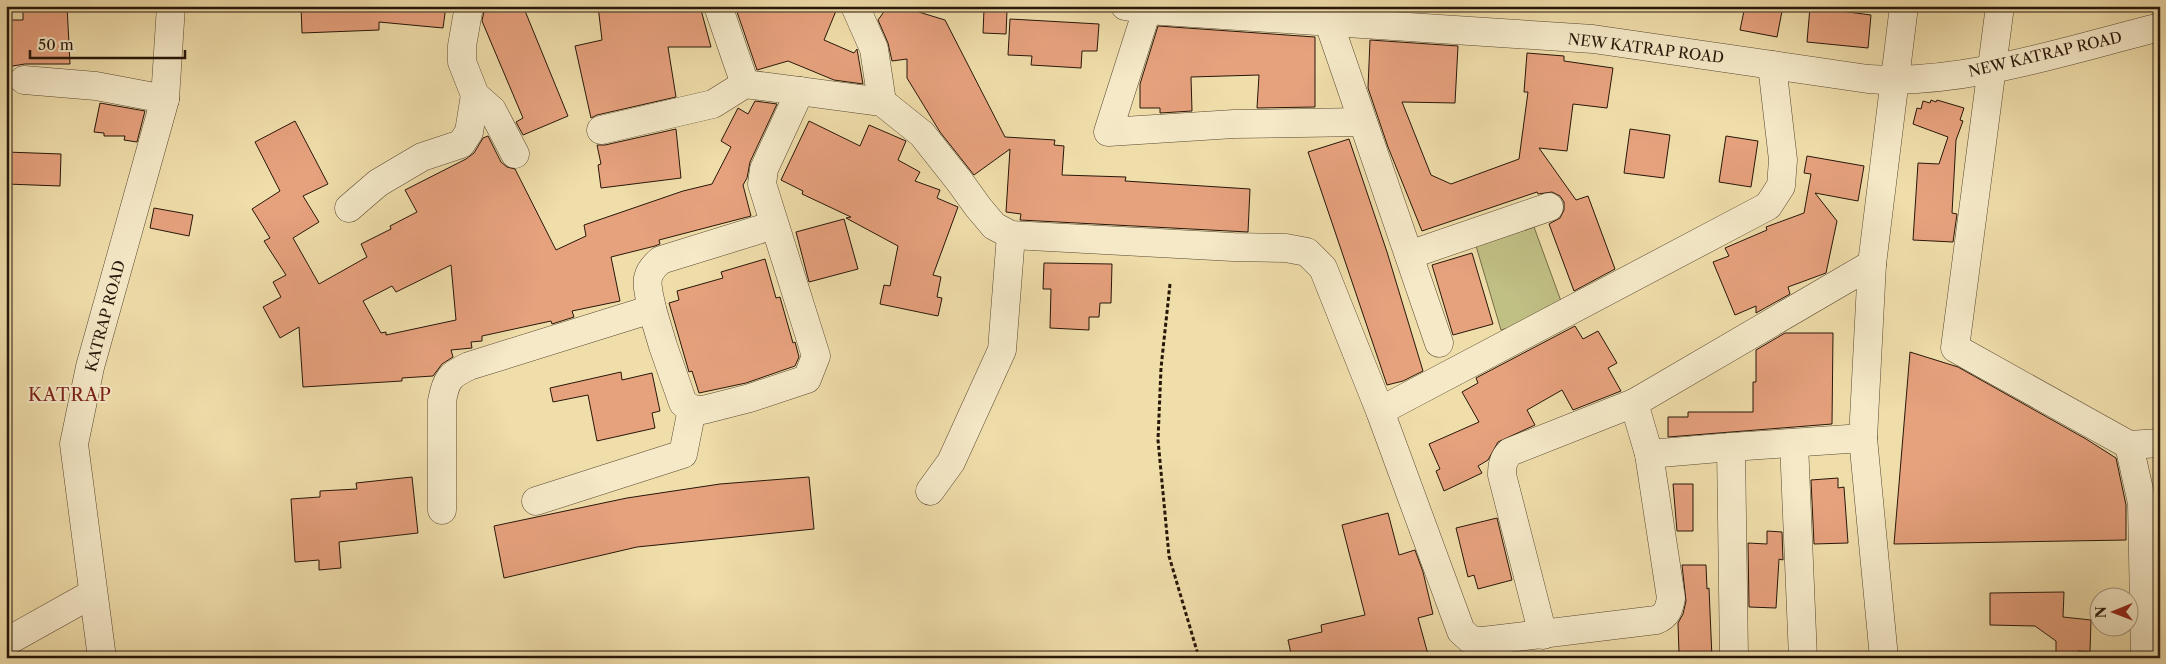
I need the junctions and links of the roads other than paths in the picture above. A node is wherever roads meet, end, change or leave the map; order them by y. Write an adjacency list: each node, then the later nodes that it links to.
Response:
1 (171, 6): 17 (street, KATRAP ROAD)
2 (468, 6): 16 (street)
3 (718, 6): 14 (street)
4 (855, 6): 18 (street)
5 (1904, 6): 13 (street)
6 (2000, 6): 11 (street)
7 (1136, 8): 8 (street, NEW KATRAP ROAD); 19 (street)
8 (1329, 23): 10 (street, NEW KATRAP ROAD); 19 (street)
9 (2160, 27): 11 (street, NEW KATRAP ROAD)
10 (1772, 66): 13 (street, NEW KATRAP ROAD); 32 (street)
11 (1991, 70): 13 (street, NEW KATRAP ROAD); 36 (street)
12 (24, 80): 17 (street)
13 (1894, 81): 27 (street)
14 (745, 84): 15 (street); 20 (street)
15 (800, 91): 18 (street); 24 (street)
16 (475, 95): 21 (street); 23 (street)
17 (165, 99): 42 (street, KATRAP ROAD)
18 (882, 102): 25 (street)
19 (1362, 122): 26 (street)
20 (601, 130)
21 (515, 154)
22 (1549, 207): 26 (street)
23 (349, 208)
24 (774, 225): 28 (street); 31 (street)
25 (1011, 235): 32 (street); 39 (street)
26 (1409, 255): 29 (street)
27 (1872, 264): 30 (street); 33 (street)
28 (652, 309): 31 (street); 41 (street)
29 (1439, 343)
30 (1634, 404): 38 (street); 43 (street)
31 (692, 409): 40 (street)
32 (1380, 412): 43 (street)
33 (1863, 438): 34 (street); 48 (street)
34 (1794, 443): 37 (street); 47 (street)
35 (2160, 443): 36 (street)
36 (2129, 445): 49 (street)
37 (1731, 447): 38 (street); 46 (street)
38 (1649, 454): 43 (street)
39 (930, 490)
40 (536, 501)
41 (442, 510)
42 (92, 594): 44 (street); 45 (street, KATRAP ROAD)
43 (1543, 635)
44 (6, 642)
45 (102, 658)
46 (1734, 658)
47 (1803, 658)
48 (1884, 658)
49 (2146, 658)

